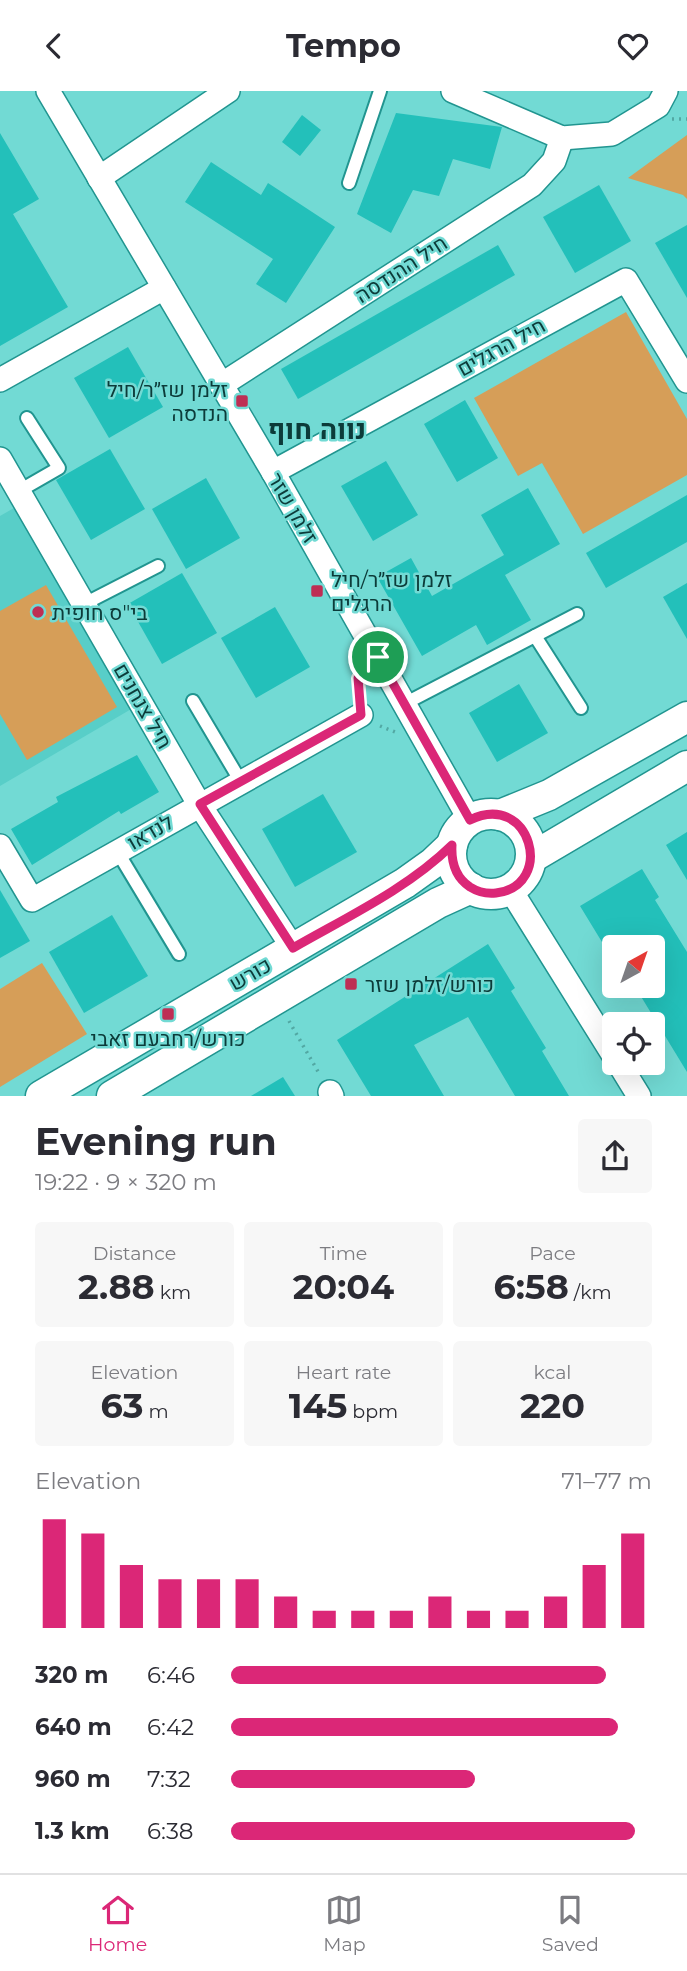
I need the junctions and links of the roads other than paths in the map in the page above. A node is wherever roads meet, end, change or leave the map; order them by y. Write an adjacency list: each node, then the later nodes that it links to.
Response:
1 (48, 91): 7 (street, זלמן שזר)
2 (228, 91): 7 (street)
3 (380, 91): 8 (lane)
4 (453, 91): 6 (street)
5 (666, 91): 6 (street)
6 (562, 138): 12 (street, חיל ההנדסה)
7 (99, 178): 9 (street, זלמן שזר)
8 (349, 183)
9 (164, 288): 10 (street); 12 (street, זלמן שזר)
10 (0, 380)
11 (687, 380): 15 (street, חיל הרגלים)
12 (221, 385): 15 (street, זלמן שזר)
13 (27, 418): 16 (lane)
14 (0, 459): 16 (street, חיל צנחנים)
15 (273, 472): 22 (street, זלמן שזר)
16 (19, 491): 18 (street, חיל צנחנים)
17 (158, 566): 18 (lane)
18 (84, 604): 28 (street, חיל צנחנים)
19 (577, 614): 20 (lane)
20 (535, 636): 22 (lane); 23 (lane)
21 (193, 701): 27 (lane)
22 (404, 704): 30 (street, זלמן שזר)
23 (581, 708)
24 (361, 715): 27 (street, לנדאו)
25 (687, 717): 29 (street)
26 (687, 766): 34 (street)
27 (241, 782): 28 (street, לנדאו)
28 (200, 804): 33 (street, לנדאו); 37 (street, חיל צנחנים)
29 (500, 815): 30 (street); 34 (street)
30 (470, 820): 31 (street)
31 (452, 845): 35 (street); 37 (street, כורש)
32 (0, 846): 33 (street, לנדאו)
33 (117, 851): 38 (lane)
34 (531, 858): 36 (street)
35 (471, 888): 36 (street); 42 (street, כורש)
36 (510, 889): 39 (street)
37 (293, 948): 41 (street, כורש)
38 (179, 954)
39 (602, 1037)
40 (626, 1075): 43 (street)
41 (41, 1096)
42 (113, 1096)
43 (639, 1096)

